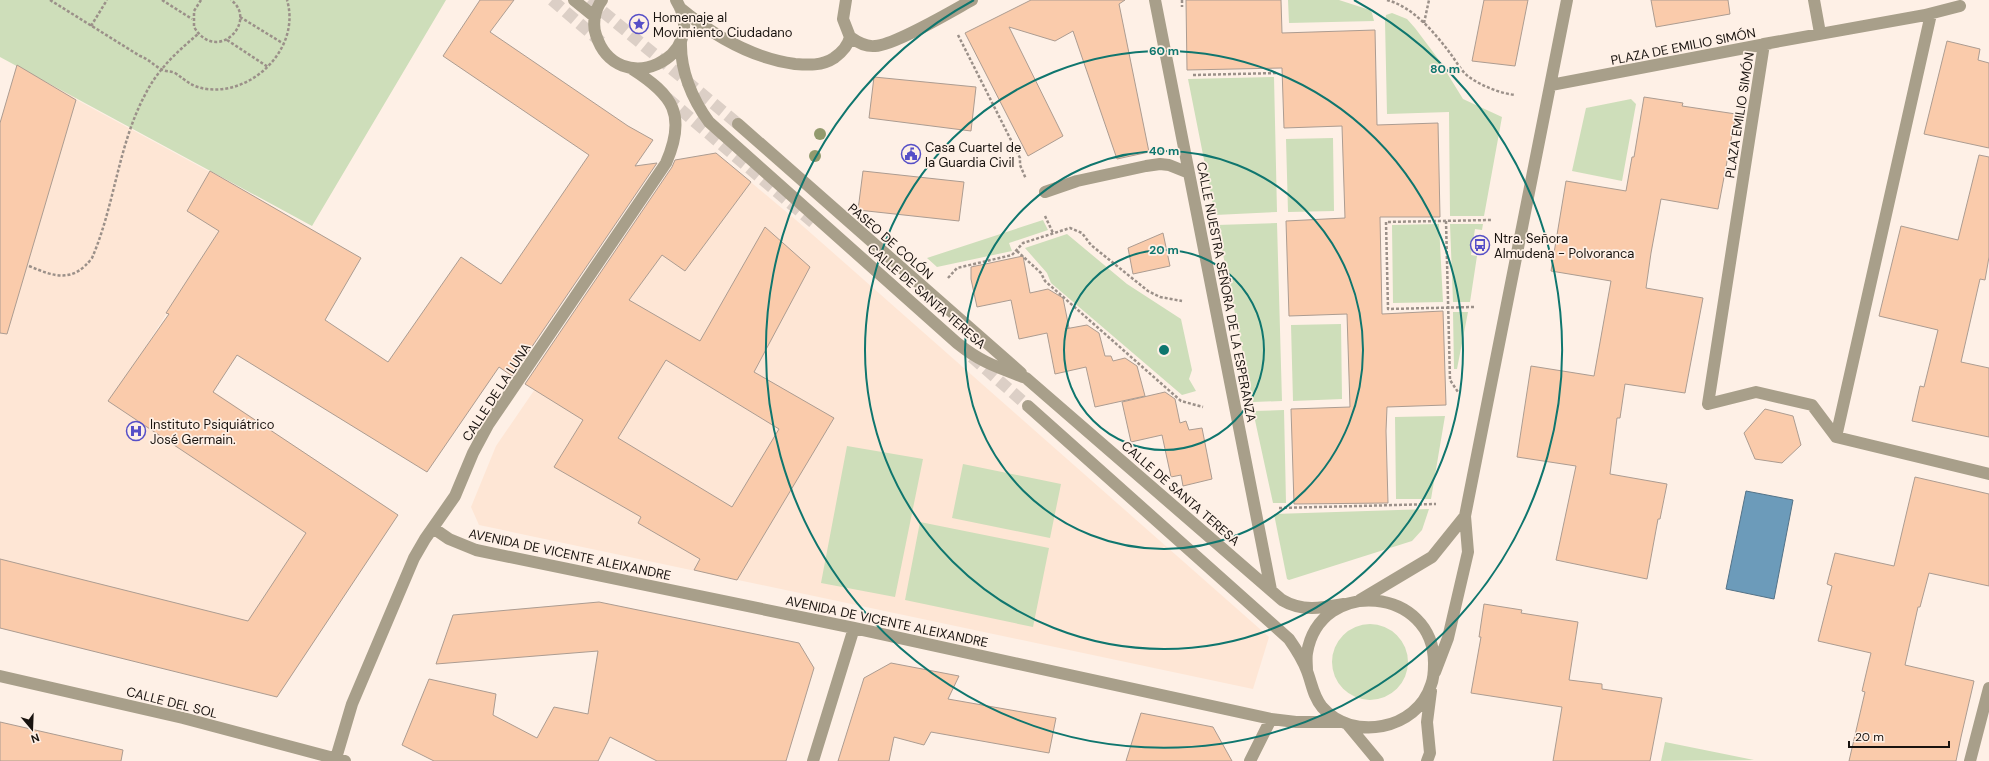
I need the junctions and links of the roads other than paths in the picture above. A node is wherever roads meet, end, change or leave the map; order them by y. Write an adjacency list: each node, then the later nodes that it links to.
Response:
1 (574, 0): 11 (street)
2 (602, 0): 11 (street)
3 (846, 0): 13 (street)
4 (972, 0): 13 (street)
5 (1155, 0): 19 (street, CALLE NUESTRA SEÑORA DE LA ESPERANZA)
6 (1567, 0): 17 (street)
7 (1814, 0): 12 (street)
8 (678, 4): 13 (street); 14 (street, CALLE DE SANTA TERESA)
9 (1960, 6): 10 (street)
10 (1931, 14): 12 (street, PLAZA DE EMILIO SIMÓN); 15 (street, PLAZA EMILIO SIMÓN); 23 (street)
11 (595, 17): 16 (street, CALLE DE LA LUNA)
12 (1820, 34): 15 (street, PLAZA DE EMILIO SIMÓN)
13 (850, 37)
14 (681, 41): 16 (street); 21 (street, CALLE DE SANTA TERESA)
15 (1764, 44): 17 (street, PLAZA DE EMILIO SIMÓN); 23 (street, PLAZA EMILIO SIMÓN)
16 (632, 69): 26 (street, CALLE DE LA LUNA)
17 (1551, 85): 25 (street)
18 (738, 124): 21 (street, PASEO DE COLÓN)
19 (1189, 173): 20 (street); 27 (street, CALLE NUESTRA SEÑORA DE LA ESPERANZA)
20 (1045, 192)
21 (1026, 378): 27 (street, CALLE DE SANTA TERESA)
22 (1028, 406): 31 (street)
23 (1836, 437): 24 (street)
24 (1989, 474)
25 (1465, 516): 28 (street); 33 (street)
26 (433, 528): 30 (street, AVENIDA DE VICENTE ALEIXANDRE); 38 (street, CALLE DE LA LUNA)
27 (1271, 590): 29 (street, CALLE DE SANTA TERESA)
28 (1359, 600): 29 (street); 33 (street)
29 (1344, 604): 31 (street)
30 (854, 628): 35 (street, AVENIDA DE VICENTE ALEIXANDRE); 39 (street)
31 (1307, 671): 36 (street)
32 (0, 676): 38 (street, CALLE DEL SOL)
33 (1432, 682): 36 (street); 37 (street)
34 (1989, 688): 42 (street)
35 (1271, 719): 36 (street, AVENIDA DE VICENTE ALEIXANDRE); 40 (street)
36 (1344, 723): 41 (street)
37 (1431, 758)
38 (341, 760)
39 (813, 761)
40 (1250, 761)
41 (1378, 761)
42 (1970, 761)

